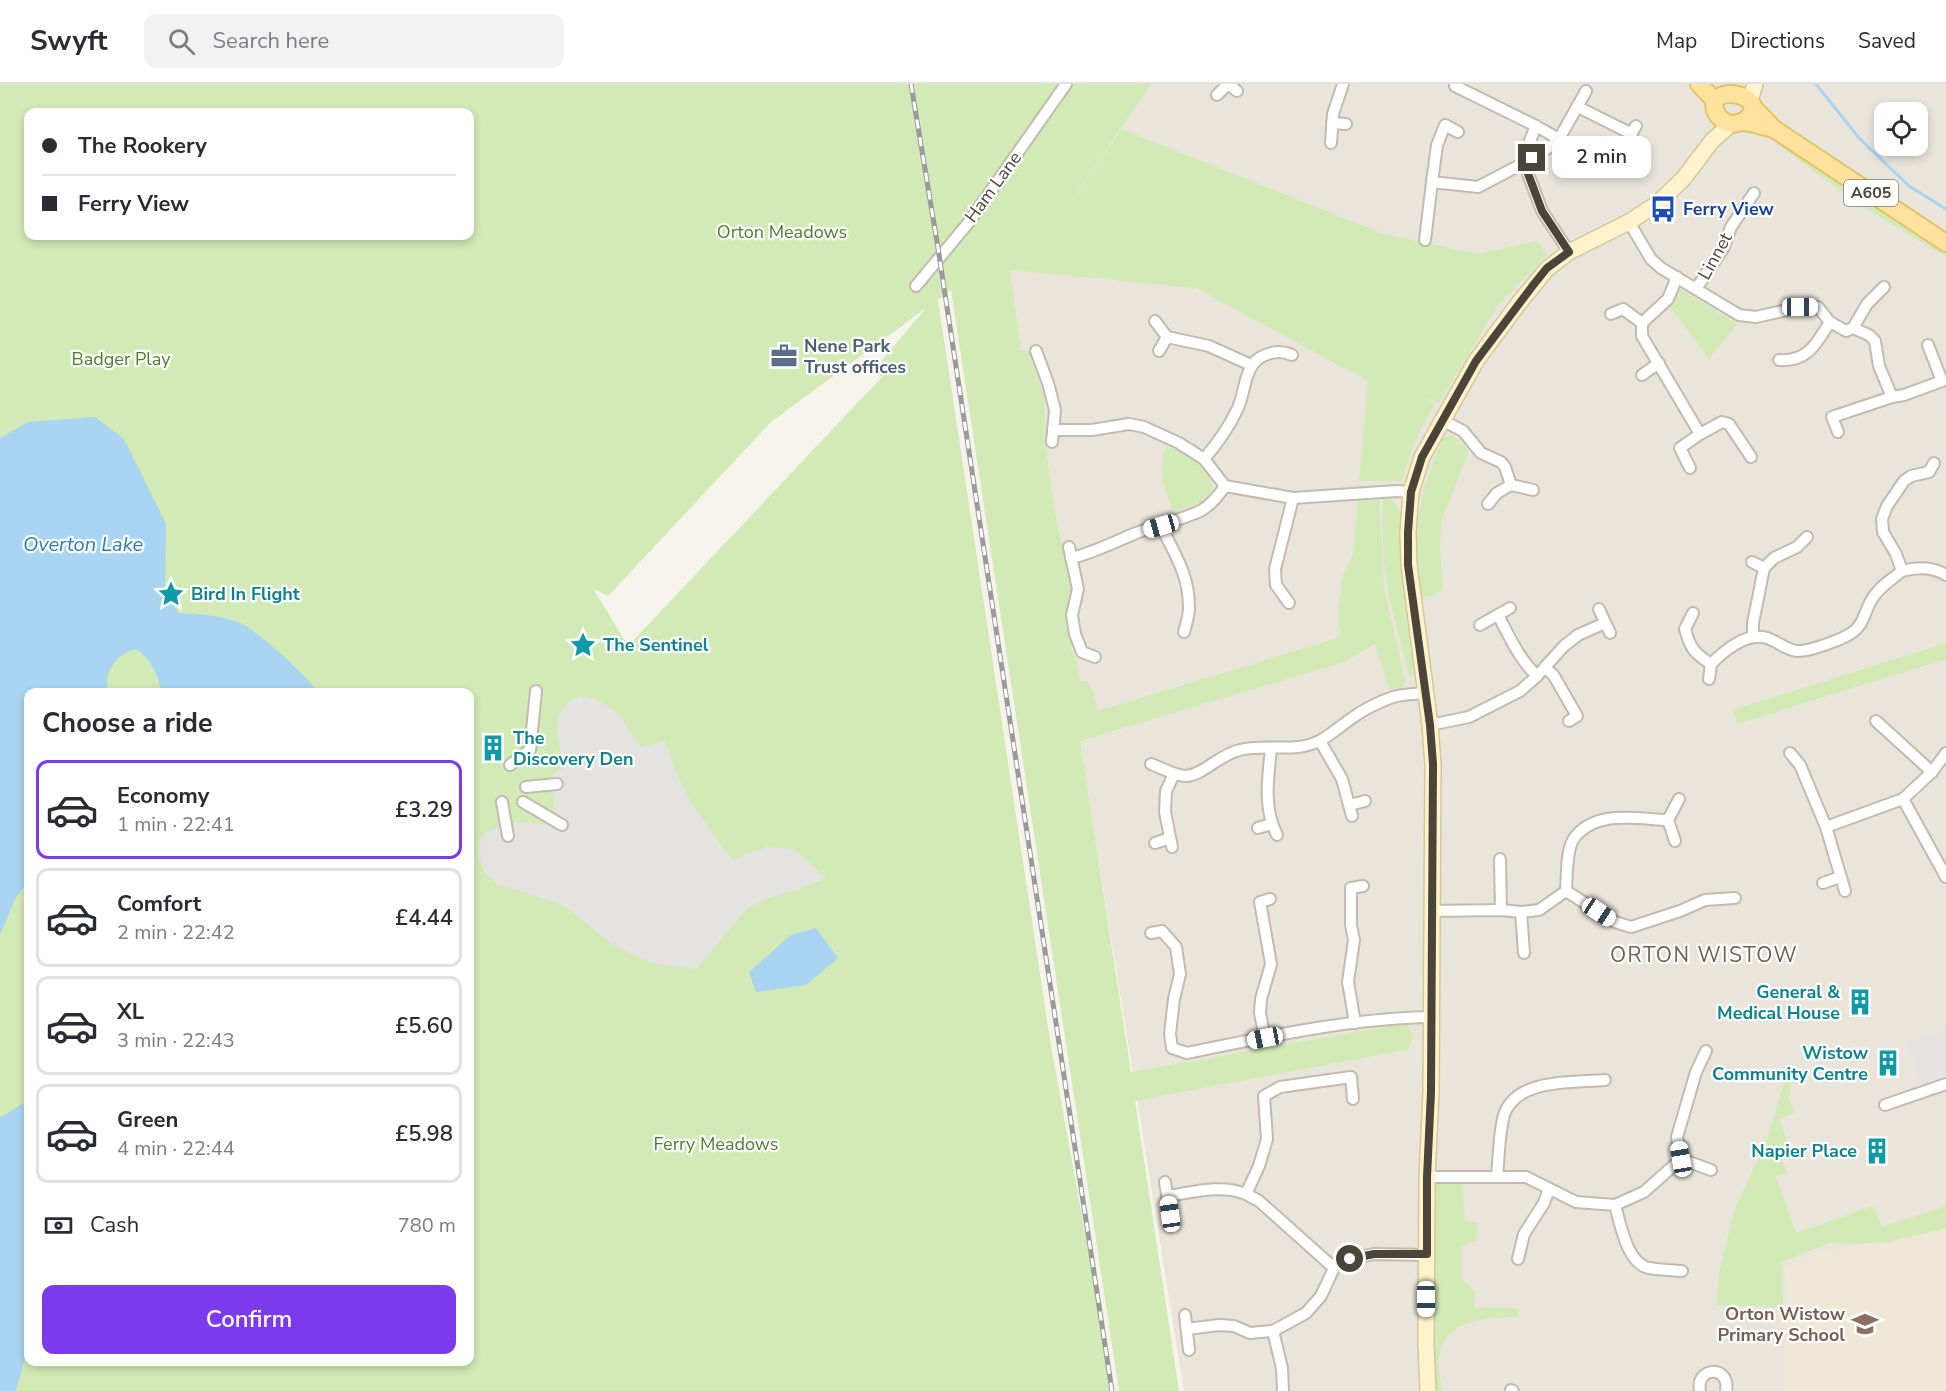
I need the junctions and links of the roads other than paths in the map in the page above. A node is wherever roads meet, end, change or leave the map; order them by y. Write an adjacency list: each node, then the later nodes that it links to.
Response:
1 (1066, 84): 28 (street, Ham Lane)
2 (1342, 84): 12 (street)
3 (1699, 84): 10 (main road)
4 (1707, 84): 10 (main road, A605)
5 (1454, 87): 14 (street)
6 (1237, 91): 8 (street)
7 (1586, 91): 11 (street)
8 (1217, 95)
9 (1753, 96): 10 (main road); 10 (main road); 15 (main road, A605)
10 (1729, 103): 15 (main road, A605); 23 (street)
11 (1578, 106): 17 (street); 19 (street)
12 (1332, 123): 13 (street); 18 (street)
13 (1346, 124)
14 (1536, 126): 17 (street); 20 (street)
15 (1774, 129): 25 (main road, A605)
16 (1458, 132): 21 (street)
17 (1559, 139): 20 (street)
18 (1331, 143)
19 (1620, 153)
20 (1524, 163): 21 (street); 26 (street)
21 (1432, 182): 24 (street)
22 (1754, 193): 30 (street, Linnet)
23 (1629, 222): 26 (street); 27 (street, Linnet)
24 (1425, 240)
25 (1946, 243)
26 (1569, 252): 46 (street)
27 (1677, 277): 30 (street, Linnet); 34 (street)
28 (916, 286)
29 (1884, 287): 35 (street)
30 (1696, 290): 33 (street, Linnet)
31 (1611, 314): 34 (street)
32 (1155, 321): 36 (street)
33 (1830, 322): 35 (street, Linnet); 41 (street)
34 (1642, 324): 42 (street)
35 (1853, 328): 45 (street, Linnet)
36 (1167, 338): 39 (street); 43 (street)
37 (1928, 345): 45 (street)
38 (1036, 351): 47 (street)
39 (1159, 351)
40 (1292, 355): 43 (street)
41 (1779, 360)
42 (1659, 363): 44 (street); 49 (street)
43 (1251, 365): 52 (street)
44 (1642, 375)
45 (1892, 397): 48 (street)
46 (1442, 420): 55 (street); 58 (street)
47 (1053, 430): 50 (street); 52 (street)
48 (1838, 432)
49 (1700, 434): 51 (street); 53 (street)
50 (1052, 442)
51 (1751, 457)
52 (1204, 459): 56 (street)
53 (1690, 468)
54 (1938, 480): 65 (street)
55 (1511, 485): 57 (street); 60 (street)
56 (1225, 486): 59 (street); 61 (street)
57 (1533, 490)
58 (1411, 492): 59 (street); 81 (street)
59 (1293, 498): 67 (street)
60 (1488, 504)
61 (1161, 526): 73 (street); 75 (street)
62 (1807, 537): 64 (street)
63 (1752, 562): 64 (street)
64 (1764, 568): 74 (street)
65 (1902, 571): 66 (street); 74 (street)
66 (1946, 575)
67 (1289, 603)
68 (1510, 608): 71 (street)
69 (1599, 609): 77 (street)
70 (1693, 613): 76 (street)
71 (1498, 615): 72 (street); 78 (street)
72 (1480, 625)
73 (1184, 632)
74 (1753, 636): 76 (street)
75 (1095, 657)
76 (1711, 664): 79 (street)
77 (1545, 667): 78 (street); 82 (street)
78 (1537, 676): 84 (street)
79 (1709, 679)
80 (536, 691): 93 (street)
81 (1425, 693): 84 (street); 86 (street)
82 (1569, 721)
83 (1876, 721): 85 (street)
84 (1430, 725): 125 (street)
85 (1891, 735): 87 (street); 95 (street)
86 (1320, 741): 88 (street); 101 (street)
87 (1883, 744)
88 (1271, 749): 96 (street); 105 (street)
89 (1790, 753): 94 (street)
90 (1946, 753): 95 (street)
91 (1810, 758): 94 (street)
92 (1151, 764): 96 (street)
93 (510, 765)
94 (1800, 765): 108 (street)
95 (1932, 772): 100 (street)
96 (1174, 774): 112 (street)
97 (557, 784): 98 (street)
98 (526, 787)
99 (1678, 799): 104 (street)
100 (1903, 799): 108 (street); 114 (street)
101 (1365, 801)
102 (502, 802): 110 (street)
103 (523, 802): 106 (street)
104 (1668, 820): 111 (street); 120 (street)
105 (1271, 824): 107 (street); 109 (street)
106 (562, 825)
107 (1258, 828)
108 (1826, 828): 116 (street)
109 (1277, 835)
110 (508, 836)
111 (1674, 841)
112 (1155, 843)
113 (1500, 859): 124 (street)
114 (1937, 860): 115 (street); 117 (street)
115 (1927, 866)
116 (1840, 877): 118 (street); 121 (street)
117 (1946, 877)
118 (1823, 883)
119 (1352, 888): 130 (street)
120 (1566, 891): 122 (street); 126 (street)
121 (1845, 891)
122 (1735, 898)
123 (1260, 902): 131 (street)
124 (1501, 910): 125 (street); 126 (street)
125 (1432, 911): 129 (street)
126 (1521, 912): 128 (street)
127 (1160, 928): 131 (street)
128 (1524, 952)
129 (1432, 1017): 130 (street); 140 (street)
130 (1355, 1023): 131 (street)
131 (1265, 1038)
132 (1706, 1051): 137 (street)
133 (1605, 1080): 139 (street)
134 (1946, 1084): 136 (street)
135 (1353, 1099): 143 (street)
136 (1886, 1105)
137 (1681, 1159): 138 (street); 145 (street)
138 (1711, 1170)
139 (1497, 1176): 140 (street); 142 (street)
140 (1427, 1177): 147 (street)
141 (1165, 1182): 144 (street)
142 (1549, 1189): 145 (street); 148 (street)
143 (1246, 1194): 144 (street); 149 (street)
144 (1168, 1196): 146 (street)
145 (1615, 1205): 150 (street)
146 (1170, 1214)
147 (1427, 1254): 149 (street); 156 (street)
148 (1518, 1259)
149 (1334, 1268): 153 (street)
150 (1682, 1271)
151 (1185, 1316): 152 (street)
152 (1186, 1329): 153 (street); 154 (street)
153 (1273, 1331): 155 (street)
154 (1189, 1350)
155 (1282, 1391)
156 (1428, 1391)
157 (1700, 1391): 158 (street)
158 (1726, 1391)

